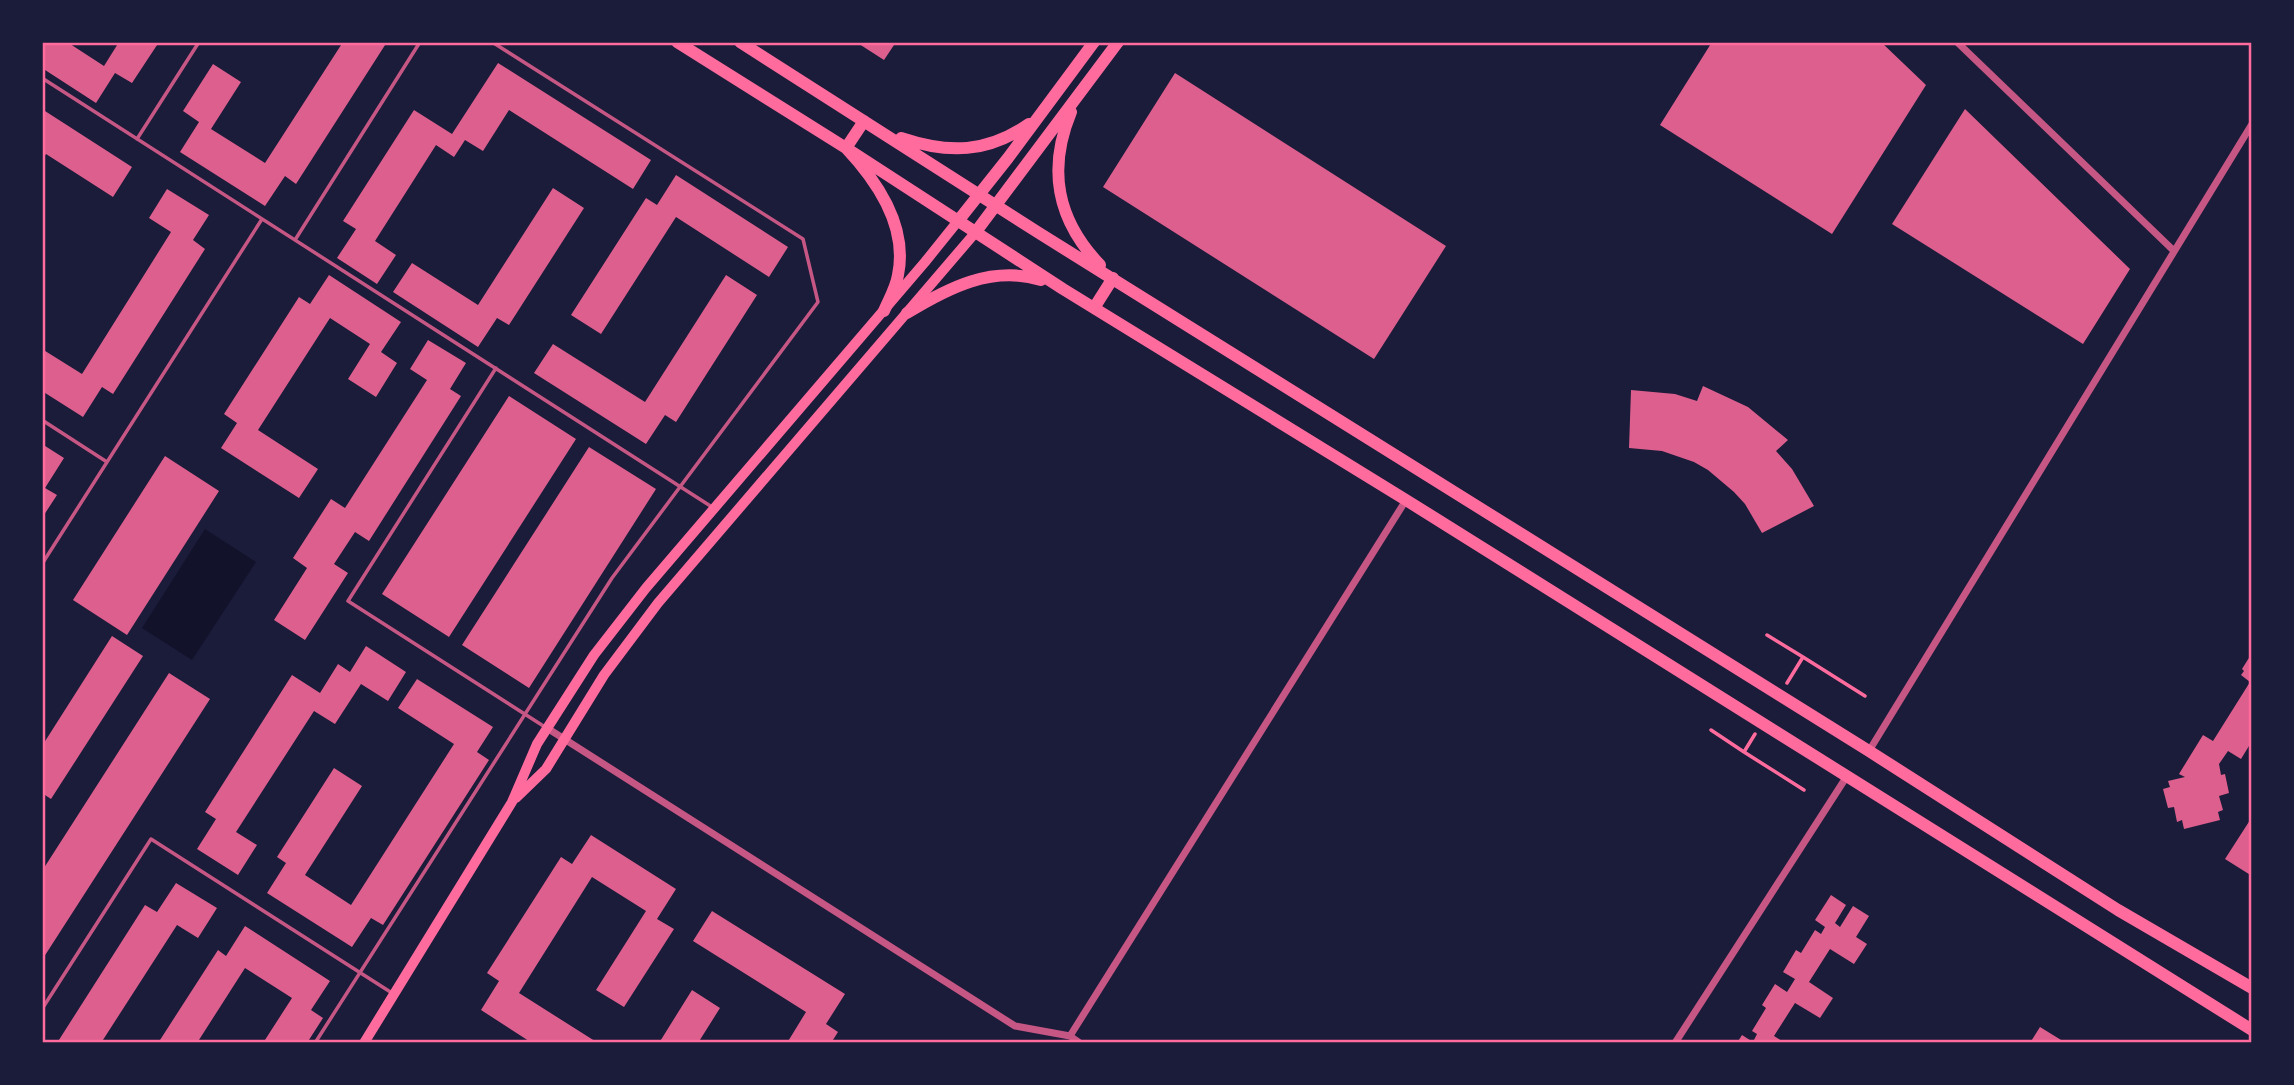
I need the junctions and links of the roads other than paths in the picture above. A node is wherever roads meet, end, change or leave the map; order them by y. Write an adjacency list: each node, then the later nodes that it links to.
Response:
1 (199, 42): 15 (lane)
2 (420, 42): 22 (lane)
3 (492, 42): 32 (lane)
4 (677, 42): 16 (main road)
5 (740, 42): 12 (main road)
6 (1094, 42): 11 (main road)
7 (1118, 42): 10 (main road)
8 (1957, 42): 23 (street)
9 (42, 78): 15 (lane)
10 (1077, 97): 18 (main road); 24 (main road)
11 (1042, 111): 14 (main road); 17 (main road)
12 (864, 121): 14 (main road); 16 (main road)
13 (2252, 124): 23 (street)
14 (880, 131): 17 (main road)
15 (137, 139): 19 (lane)
16 (846, 148): 20 (main road); 27 (main road)
17 (979, 194): 18 (main road); 20 (main road)
18 (996, 205): 21 (main road); 24 (main road)
19 (262, 219): 22 (lane); 31 (lane)
20 (958, 221): 21 (main road); 27 (main road)
21 (975, 233): 25 (main road); 28 (main road)
22 (295, 240): 29 (lane)
23 (2173, 250): 39 (street)
24 (1111, 277): 26 (main road); 39 (main road)
25 (1063, 289): 26 (main road); 28 (main road)
26 (1094, 308): 33 (main road)
27 (884, 311): 34 (main road)
28 (907, 313): 38 (main road)
29 (496, 368): 32 (lane); 36 (lane)
30 (42, 420): 31 (lane)
31 (107, 462): 35 (lane)
32 (681, 486): 34 (lane); 36 (lane)
33 (1406, 500): 40 (main road); 47 (street)
34 (714, 508): 37 (main road)
35 (42, 564)
36 (525, 714): 37 (lane); 42 (lane)
37 (547, 729): 38 (street); 41 (main road)
38 (564, 739): 41 (main road); 47 (street)
39 (1868, 751): 43 (main road)
40 (1847, 776): 46 (main road); 51 (street)
41 (512, 802): 44 (main road)
42 (360, 972): 44 (lane); 45 (lane); 48 (lane)
43 (2252, 988)
44 (394, 994): 49 (main road)
45 (42, 1009)
46 (2252, 1030)
47 (1070, 1036): 50 (street)
48 (315, 1043)
49 (364, 1043)
50 (1080, 1043)
51 (1675, 1043)

